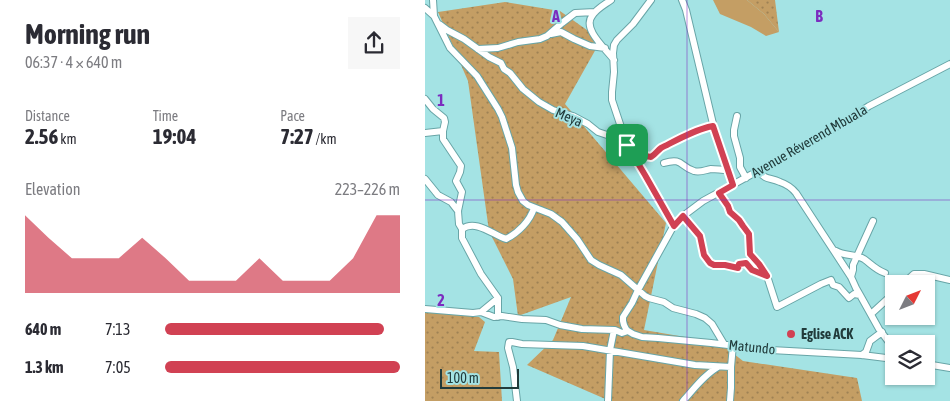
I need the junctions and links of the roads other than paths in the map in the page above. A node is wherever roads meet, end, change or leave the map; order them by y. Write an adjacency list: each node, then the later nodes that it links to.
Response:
1 (433, 0): 7 (street)
2 (611, 0): 6 (street)
3 (651, 0): 12 (street)
4 (682, 0): 16 (street)
5 (425, 8): 7 (street)
6 (595, 12): 9 (street); 10 (street)
7 (434, 16): 8 (street)
8 (438, 23): 11 (street, Meya); 27 (street)
9 (549, 34): 10 (street); 11 (street)
10 (605, 48): 12 (street)
11 (478, 50): 19 (street, Meya)
12 (614, 61): 19 (street)
13 (950, 64): 22 (street, Avenue Réverend Mbuala)
14 (425, 99): 17 (street)
15 (737, 116): 23 (street)
16 (713, 126): 19 (street, Meya); 21 (street)
17 (443, 131): 18 (street); 28 (street)
18 (425, 133)
19 (627, 145): 31 (street)
20 (664, 163): 21 (street)
21 (727, 170): 25 (street)
22 (759, 171): 23 (street, Avenue Réverend Mbuala); 33 (street)
23 (746, 178): 25 (street, Avenue Réverend Mbuala)
24 (425, 179): 28 (street)
25 (733, 185): 26 (street, Avenue Réverend Mbuala)
26 (719, 193): 29 (street, Avenue Réverend Mbuala); 38 (street)
27 (534, 208): 32 (street); 42 (street)
28 (458, 211): 32 (street)
29 (683, 216): 31 (street, Avenue Réverend Mbuala); 38 (street)
30 (873, 221): 34 (street)
31 (674, 226): 42 (street, Avenue Réverend Mbuala)
32 (462, 230): 44 (street)
33 (835, 250): 34 (street); 39 (street)
34 (857, 257): 35 (street); 39 (street)
35 (885, 273)
36 (913, 275): 37 (street)
37 (928, 275)
38 (767, 276): 43 (street)
39 (851, 277): 43 (street)
40 (935, 277): 41 (street)
41 (950, 280)
42 (638, 290): 50 (street, Avenue Réverend Mbuala); 55 (street)
43 (860, 295): 48 (street)
44 (499, 298): 47 (street); 49 (street)
45 (885, 301): 48 (street)
46 (425, 309): 47 (street, Matundo)
47 (481, 312): 49 (street, Matundo)
48 (871, 314): 53 (street)
49 (498, 317): 51 (street, Matundo)
50 (623, 321): 51 (street, Avenue Réverend Mbuala); 52 (street)
51 (615, 330): 52 (street, Matundo); 57 (street)
52 (628, 331): 55 (street, Matundo)
53 (882, 332): 54 (street); 58 (street)
54 (885, 336)
55 (724, 344): 56 (street, Matundo)
56 (733, 345): 58 (street, Matundo); 62 (street)
57 (610, 350): 61 (street); 64 (street); 65 (street)
58 (862, 355): 59 (street, Matundo)
59 (885, 358)
60 (935, 366): 63 (street)
61 (719, 367): 62 (street); 66 (street)
62 (731, 367): 67 (street)
63 (950, 368)
64 (517, 401)
65 (608, 401)
66 (683, 401)
67 (729, 401)

